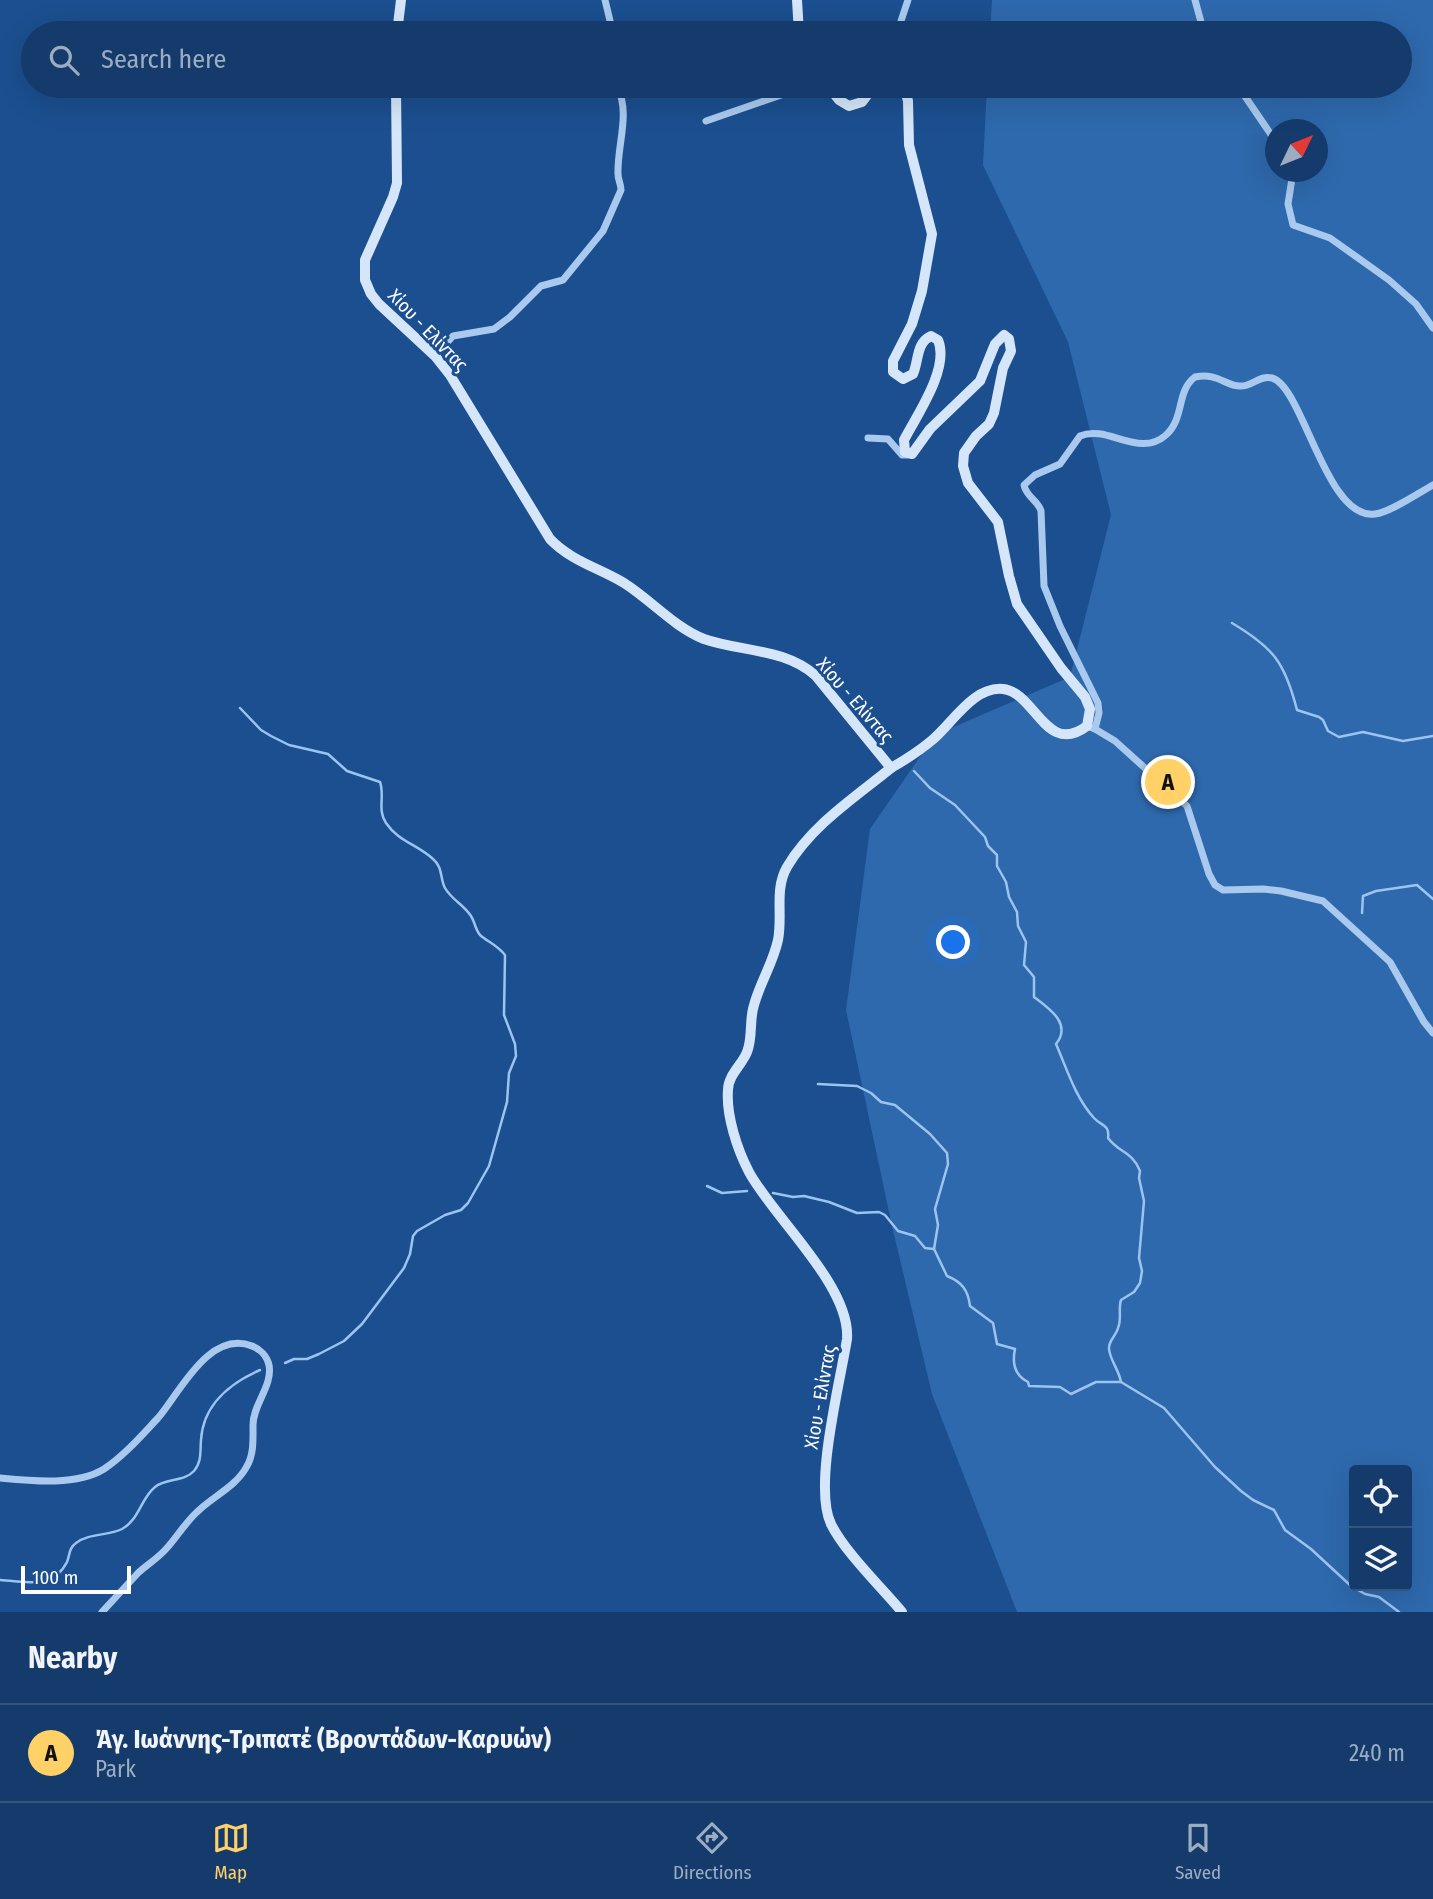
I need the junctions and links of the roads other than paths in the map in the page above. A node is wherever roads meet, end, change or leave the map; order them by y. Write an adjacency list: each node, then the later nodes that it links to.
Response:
1 (401, 0): 6 (main road)
2 (605, 0): 7 (street)
3 (797, 0): 8 (main road)
4 (908, 0): 9 (street)
5 (1195, 0): 10 (street)
6 (398, 21)
7 (610, 21)
8 (798, 21)
9 (901, 21)
10 (1201, 21)
11 (396, 98): 22 (main road, Χίου - Ελίντας)
12 (620, 98): 22 (street)
13 (772, 98): 18 (street)
14 (837, 98): 15 (main road)
15 (865, 98)
16 (907, 98): 24 (main road)
17 (1246, 98): 19 (street)
18 (706, 121)
19 (1265, 126)
20 (1291, 182): 21 (street)
21 (1433, 328)
22 (435, 356): 27 (main road, Χίου - Ελίντας)
23 (868, 438): 24 (street)
24 (909, 454): 26 (main road)
25 (1433, 485): 26 (street)
26 (1091, 727): 27 (main road); 28 (street)
27 (891, 768): 31 (main road, Χίου - Ελίντας)
28 (1433, 1033)
29 (0, 1478): 30 (street)
30 (102, 1612)
31 (902, 1612)

